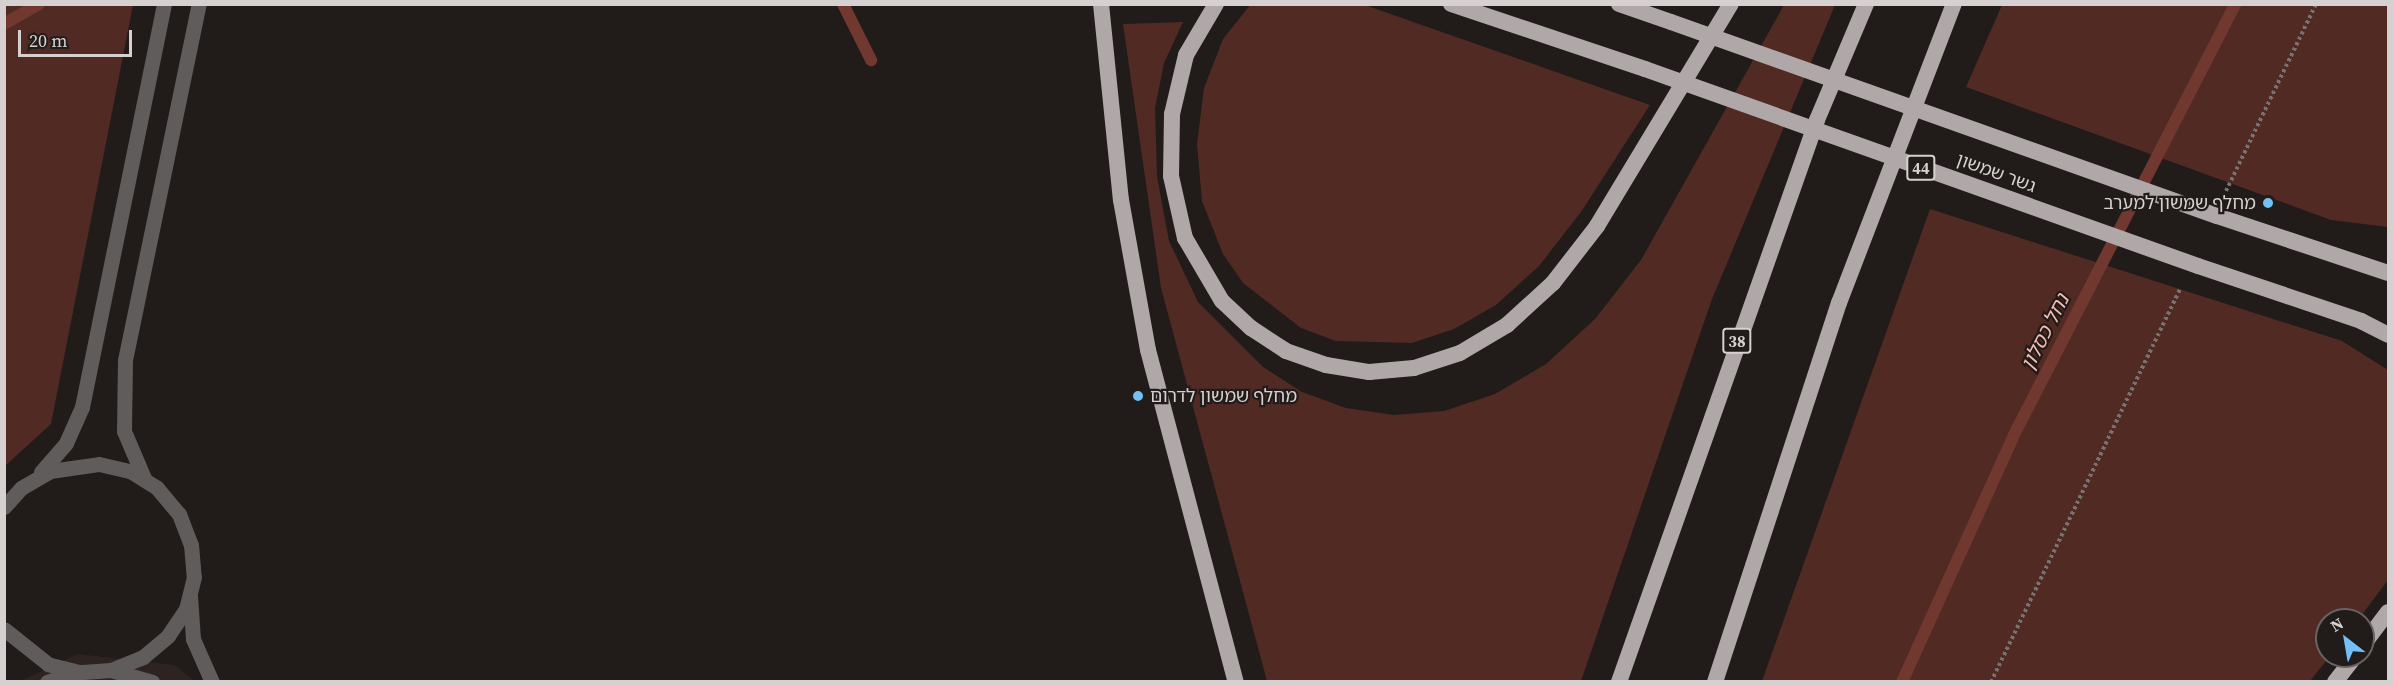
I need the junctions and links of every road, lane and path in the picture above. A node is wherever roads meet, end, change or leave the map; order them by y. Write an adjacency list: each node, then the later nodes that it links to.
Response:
1 (165, 4): 15 (street)
2 (200, 4): 16 (street)
3 (1101, 4): 28 (highway)
4 (1216, 4): 7 (highway)
5 (1451, 4): 14 (highway, גשר שמשון / 44, bridge)
6 (1620, 4): 12 (highway, גשר שמשון, bridge)
7 (1731, 4)
8 (1866, 4): 29 (highway, 38)
9 (1954, 4): 30 (highway)
10 (2316, 4): 11 (path)
11 (2224, 196)
12 (2388, 273)
13 (2184, 282): 31 (path)
14 (2388, 335)
15 (35, 478): 16 (street); 17 (street)
16 (144, 478): 18 (street)
17 (4, 507)
18 (191, 593): 23 (street); 27 (street)
19 (2388, 612): 21 (highway)
20 (4, 629): 24 (street)
21 (2375, 629)
22 (2345, 668): 32 (highway)
23 (111, 670): 24 (street); 26 (street)
24 (79, 672): 25 (street)
25 (47, 681)
26 (152, 681)
27 (212, 681)
28 (1236, 681)
29 (1619, 681)
30 (1715, 681)
31 (1990, 681)
32 (2335, 681)

